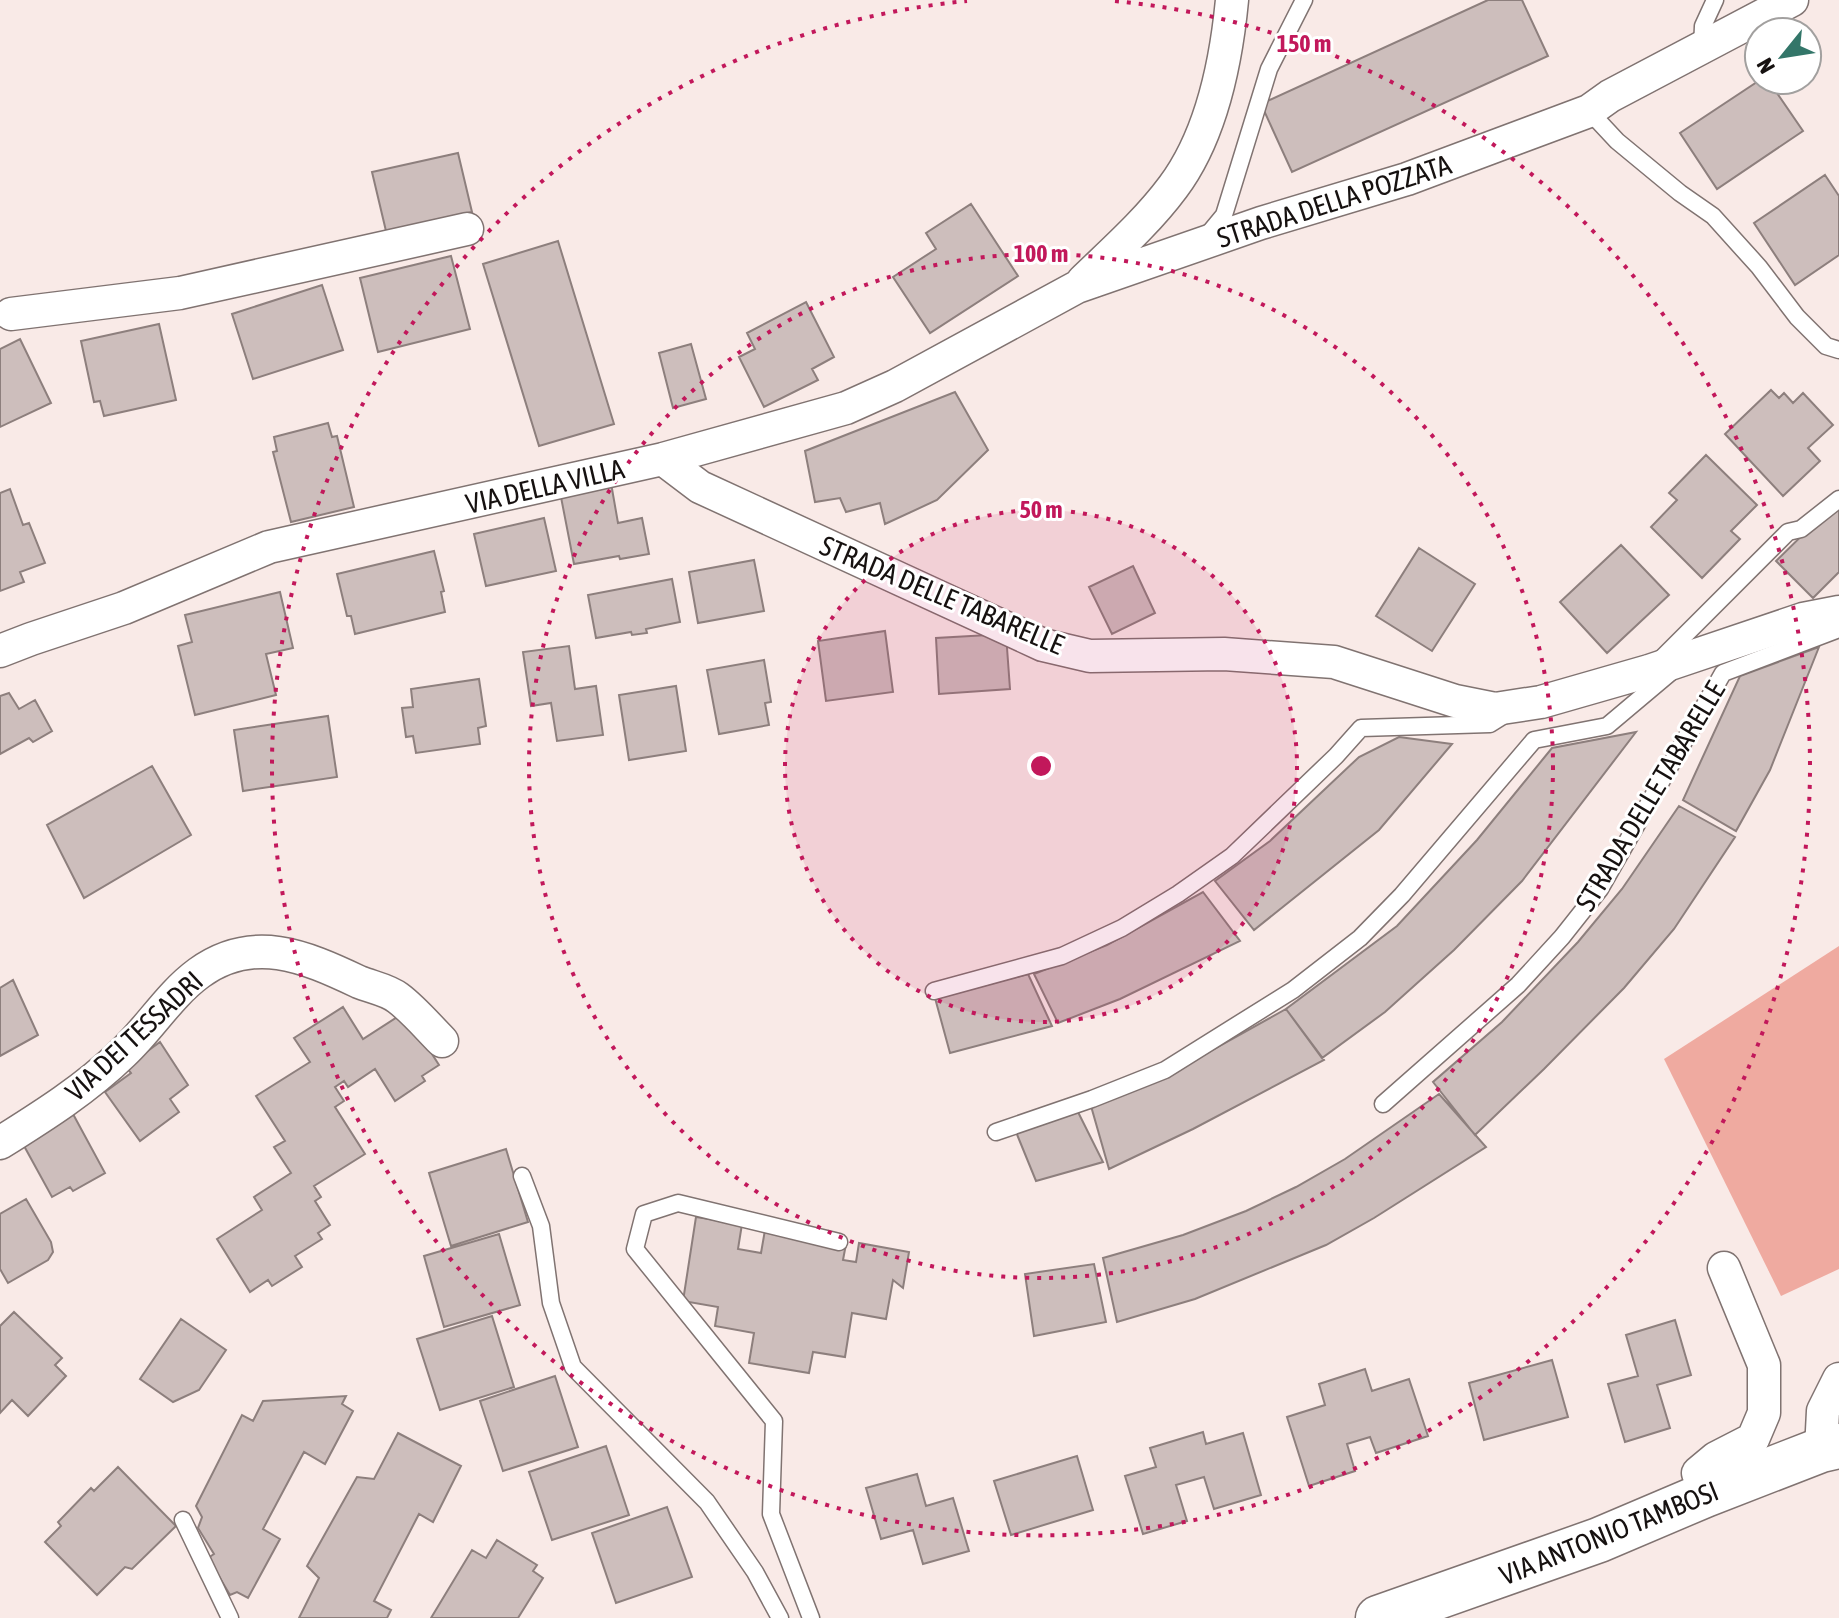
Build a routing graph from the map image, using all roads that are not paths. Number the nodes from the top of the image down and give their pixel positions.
1 (1232, 0) edge
2 (1304, 0) edge
3 (1715, 0) edge
4 (1792, 0) edge
5 (1702, 49) junction
6 (1589, 111) junction
7 (467, 229) dead end
8 (1198, 245) junction
9 (1077, 287) junction
10 (6, 317) edge
11 (1839, 350) edge
12 (663, 459) junction
13 (1839, 499) edge
14 (1839, 612) edge
15 (1839, 629) edge
16 (0, 651) edge
17 (1686, 659) junction
18 (1649, 671) junction
19 (1521, 705) junction
20 (934, 991) dead end
21 (442, 1041) dead end
22 (1383, 1104) dead end
23 (996, 1132) dead end
24 (0, 1143) edge
25 (522, 1176) dead end
26 (839, 1242) dead end
27 (1724, 1268) dead end
28 (1839, 1379) edge
29 (1830, 1448) edge
30 (1705, 1495) junction
31 (183, 1520) dead end
32 (230, 1618) edge
33 (780, 1618) edge
34 (811, 1618) edge
35 (1378, 1618) edge

1 - 9 street
2 - 8 lane
3 - 5 lane
4 - 5 street, STRADA DELLA POZZATA
5 - 6 street, STRADA DELLA POZZATA
6 - 8 street, STRADA DELLA POZZATA
6 - 11 lane
7 - 10 street
8 - 9 street, STRADA DELLA POZZATA
9 - 12 street, VIA DELLA VILLA
12 - 16 street, VIA DELLA VILLA
12 - 19 street, STRADA DELLE TABARELLE
13 - 18 lane, STRADA DELLE TABARELLE
14 - 17 street, STRADA DELLE TABARELLE
15 - 22 lane, STRADA DELLE TABARELLE
17 - 18 street, STRADA DELLE TABARELLE
17 - 23 lane, STRADA DELLE TABARELLE
18 - 19 street, STRADA DELLE TABARELLE
19 - 20 lane, STRADA DELLE TABARELLE
21 - 24 street, VIA DEI TESSADRI
25 - 33 lane
26 - 34 lane
27 - 30 street
28 - 29 street
29 - 30 main road, VIA ANTONIO TAMBOSI
30 - 35 main road, VIA ANTONIO TAMBOSI
31 - 32 lane

